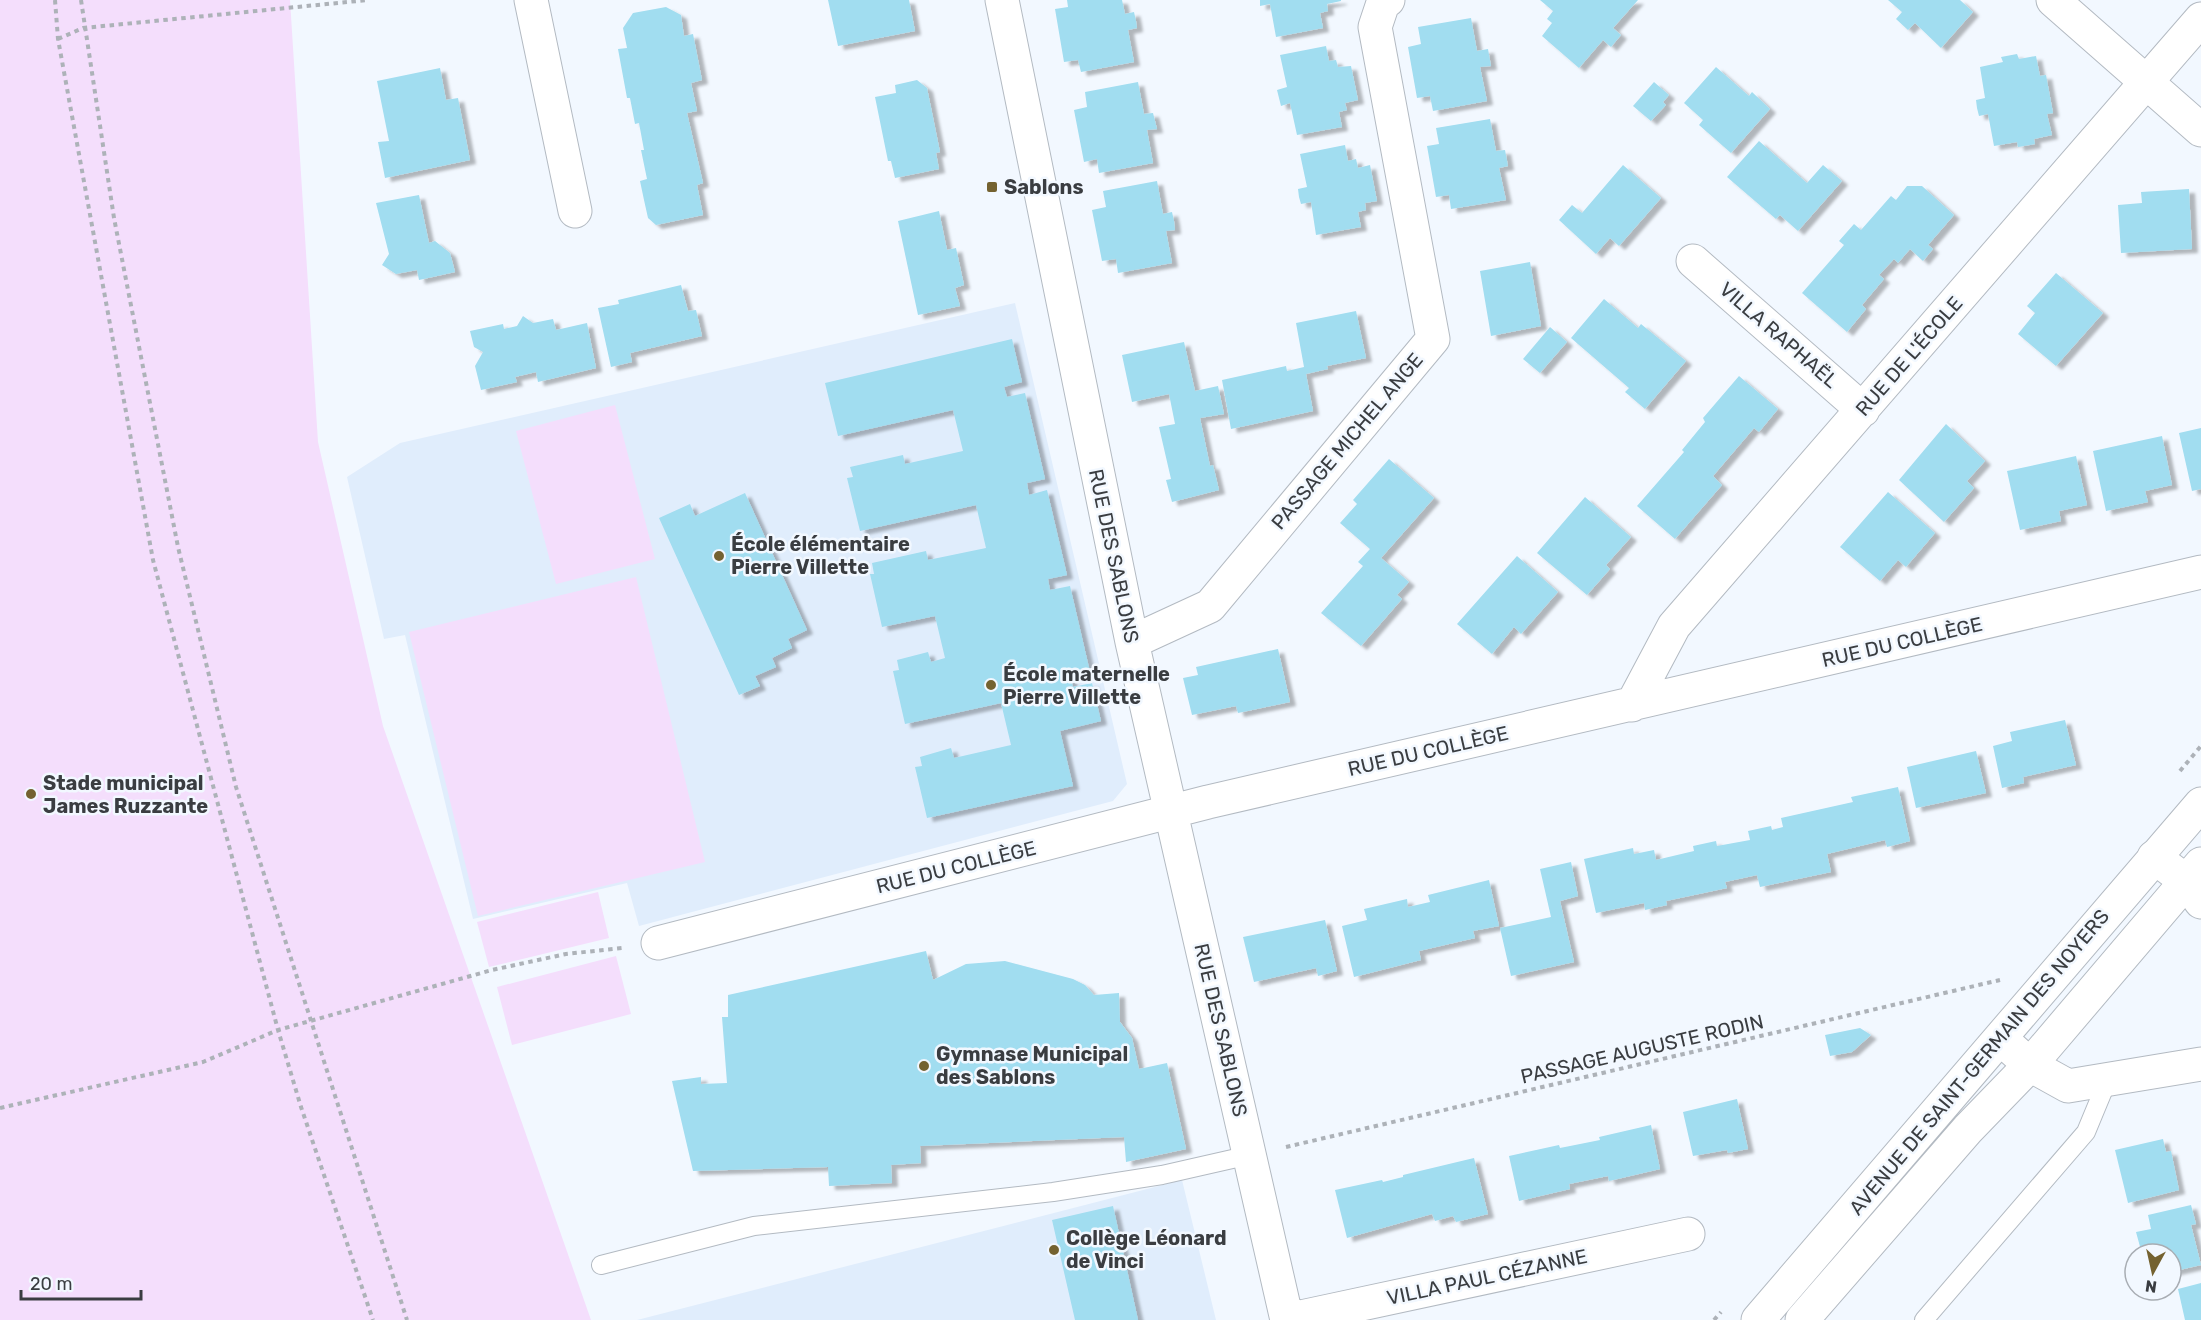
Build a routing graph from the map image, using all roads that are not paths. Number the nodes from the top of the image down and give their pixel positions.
1 (531, 0) edge
2 (1002, 0) edge
3 (1388, 0) edge
4 (2053, 0) edge
5 (2201, 19) edge
6 (2145, 83) junction
7 (2201, 130) edge
8 (575, 211) dead end
9 (1693, 261) dead end
10 (1863, 410) junction
11 (2201, 572) edge
12 (1132, 642) junction
13 (1632, 705) junction
14 (2201, 804) edge
15 (1169, 813) junction
16 (2154, 857) junction
17 (2196, 882) edge
18 (658, 943) road end
19 (2001, 1038) junction
20 (2201, 1064) edge
21 (2030, 1065) junction
22 (2108, 1079) junction
23 (1250, 1155) junction
24 (1688, 1234) dead end
25 (601, 1265) dead end
26 (1287, 1320) edge
27 (1758, 1320) edge
28 (1802, 1320) edge
29 (1924, 1320) edge

1 - 8 street
2 - 12 street, RUE DES SABLONS
3 - 12 street, PASSAGE MICHEL ANGE
4 - 6 street
5 - 6 street, RUE DE L'ÉCOLE
6 - 7 street
6 - 10 street, RUE DE L'ÉCOLE
9 - 10 street, VILLA RAPHAËL
10 - 13 street, RUE DE L'ÉCOLE
11 - 13 street, RUE DU COLLÈGE
12 - 15 street, RUE DES SABLONS
13 - 15 street, RUE DU COLLÈGE
14 - 16 street, AVENUE DE SAINT-GERMAIN DES NOYERS
15 - 18 street, RUE DU COLLÈGE
15 - 23 street, RUE DES SABLONS
16 - 17 street
16 - 19 street, AVENUE DE SAINT-GERMAIN DES NOYERS
17 - 21 street, AVENUE DE SAINT-GERMAIN DES NOYERS
19 - 21 street
19 - 27 street, AVENUE DE SAINT-GERMAIN DES NOYERS
20 - 22 street
21 - 22 street
21 - 28 street, AVENUE DE SAINT-GERMAIN DES NOYERS
22 - 29 lane
23 - 25 lane
23 - 26 street, RUE DES SABLONS
24 - 26 street, VILLA PAUL CÉZANNE

